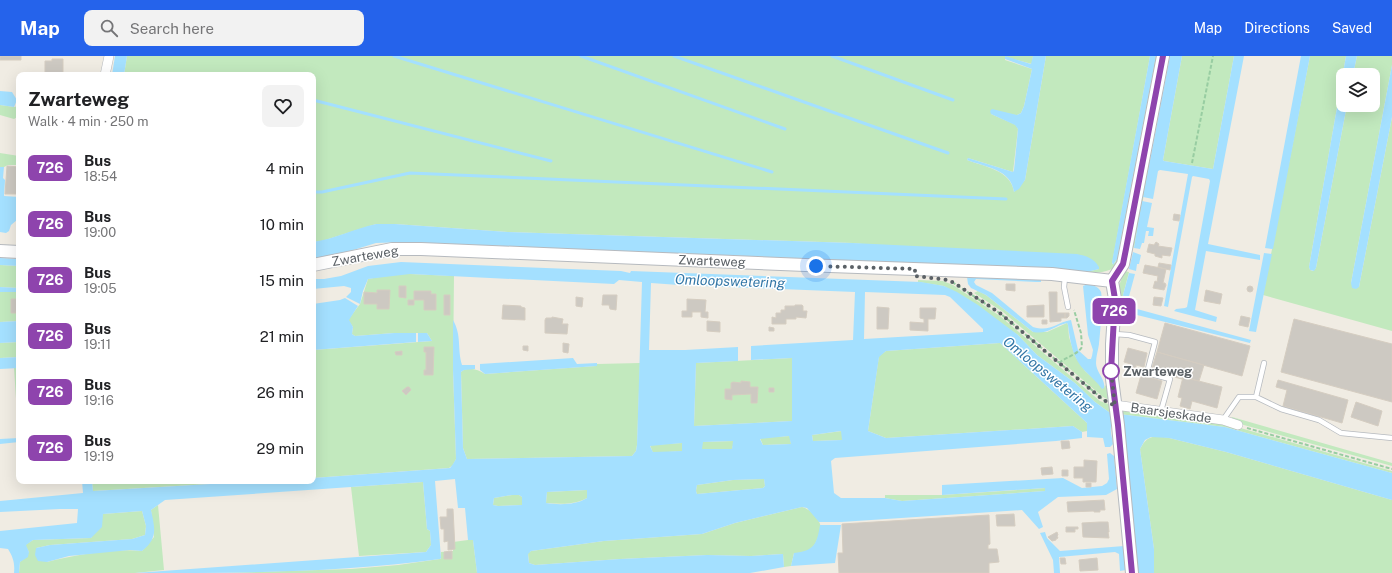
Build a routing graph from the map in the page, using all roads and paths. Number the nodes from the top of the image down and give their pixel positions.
1 (108, 56) edge
2 (1163, 56) edge
3 (1212, 56) edge
4 (105, 72) edge
5 (1192, 163) dead end
6 (0, 251) edge
7 (16, 252) edge
8 (316, 264) edge
9 (1065, 275) junction
10 (948, 280) dead end
11 (1112, 281) junction
12 (1068, 307) joint
13 (1113, 334) junction
14 (1059, 363) junction
15 (1264, 363) dead end
16 (1256, 397) junction
17 (1115, 409) junction
18 (1161, 412) junction
19 (1223, 420) junction
20 (1238, 425) joint
21 (1392, 438) edge
22 (1392, 469) edge
23 (1132, 573) edge

1 - 4 street
2 - 11 street
3 - 5 path
6 - 7 street
8 - 9 street, Zwarteweg
9 - 11 street, Zwarteweg
9 - 12 lane
10 - 14 path, Baarsjeskade
11 - 13 street
12 - 14 path
13 - 17 street
13 - 18 lane
14 - 17 path, Baarsjeskade
15 - 16 lane
16 - 19 lane
16 - 21 lane
17 - 18 street, Baarsjeskade
17 - 23 street
18 - 19 street, Baarsjeskade
19 - 20 street, Baarsjeskade
20 - 22 path

